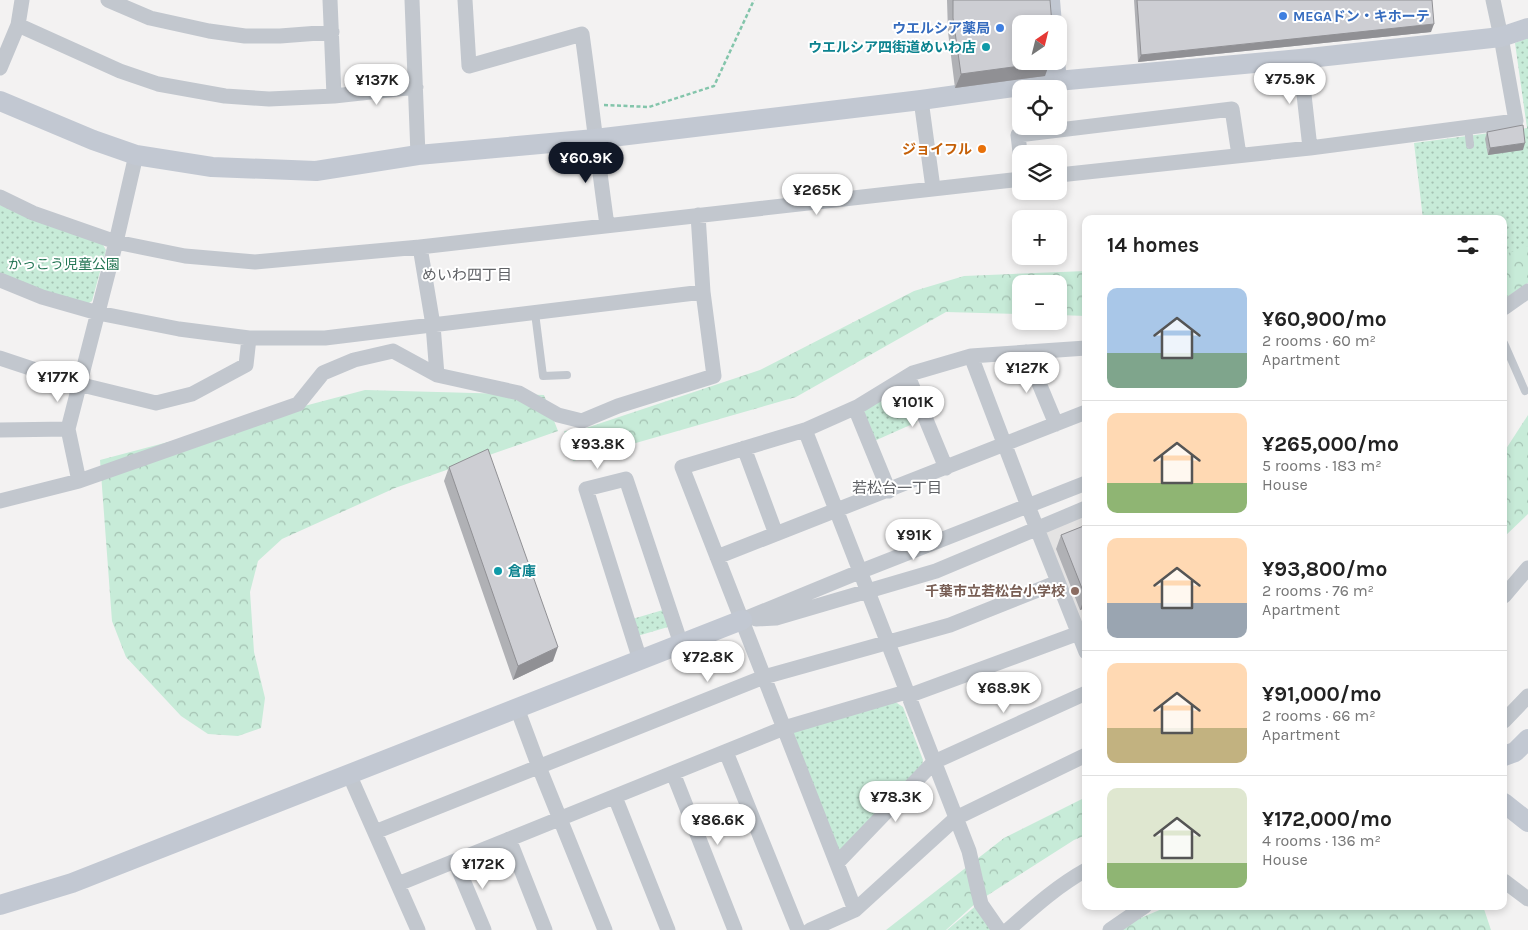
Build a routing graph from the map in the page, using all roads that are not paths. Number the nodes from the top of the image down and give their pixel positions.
1 (22, 0) edge
2 (108, 0) edge
3 (330, 0) edge
4 (412, 0) edge
5 (465, 0) edge
6 (1050, 0) edge
7 (1494, 0) edge
8 (1051, 15) edge
9 (18, 24) junction
10 (1528, 28) edge
11 (332, 32) junction
12 (1501, 37) junction
13 (1300, 59) junction
14 (0, 68) edge
15 (1067, 80) edge
16 (416, 87) junction
17 (1012, 87) edge
18 (334, 96) junction
19 (922, 100) junction
20 (0, 102) edge
21 (1468, 127) junction
22 (595, 139) junction
23 (1019, 145) edge
24 (1470, 145) dead end
25 (1310, 148) junction
26 (136, 155) junction
27 (418, 155) junction
28 (1239, 155) junction
29 (1067, 174) edge
30 (1012, 180) edge
31 (933, 188) junction
32 (0, 197) edge
33 (698, 215) junction
34 (607, 225) junction
35 (116, 242) junction
36 (420, 247) junction
37 (0, 280) edge
38 (1528, 291) edge
39 (704, 292) junction
40 (1507, 306) edge
41 (98, 313) junction
42 (535, 313) junction
43 (433, 325) junction
44 (249, 338) junction
45 (1082, 348) edge
46 (1507, 350) edge
47 (1026, 352) junction
48 (971, 356) junction
49 (0, 358) edge
50 (437, 375) junction
51 (567, 375) dead end
52 (908, 376) junction
53 (78, 384) junction
54 (1525, 391) dead end
55 (855, 408) junction
56 (1082, 414) edge
57 (1056, 424) junction
58 (68, 429) junction
59 (0, 430) edge
60 (805, 430) junction
61 (1004, 445) junction
62 (744, 448) junction
63 (946, 468) junction
64 (79, 481) junction
65 (1082, 485) edge
66 (889, 490) junction
67 (0, 501) edge
68 (1028, 506) junction
69 (1082, 510) edge
70 (836, 511) junction
71 (1037, 528) junction
72 (776, 534) junction
73 (717, 557) junction
74 (1528, 568) edge
75 (860, 572) junction
76 (1058, 582) junction
77 (867, 591) junction
78 (1507, 592) edge
79 (742, 620) junction
80 (1079, 633) junction
81 (1082, 641) edge
82 (887, 642) junction
83 (681, 644) junction
84 (640, 660) junction
85 (764, 677) junction
86 (907, 694) junction
87 (1082, 695) edge
88 (1528, 696) edge
89 (518, 708) junction
90 (1507, 718) edge
91 (784, 728) junction
92 (1527, 743) edge
93 (726, 752) junction
94 (1507, 755) edge
95 (1082, 757) edge
96 (934, 762) junction
97 (539, 767) junction
98 (673, 773) junction
99 (349, 774) junction
100 (615, 797) junction
101 (1507, 805) edge
102 (956, 818) junction
103 (560, 819) junction
104 (1528, 822) edge
105 (375, 832) junction
106 (509, 839) junction
107 (455, 861) junction
108 (837, 863) junction
109 (1082, 872) edge
110 (1507, 883) edge
111 (398, 884) junction
112 (1528, 899) edge
113 (0, 906) edge
114 (855, 910) junction
115 (1139, 910) edge
116 (418, 930) edge
117 (484, 930) edge
118 (545, 930) edge
119 (605, 930) edge
120 (668, 930) edge
121 (735, 930) edge
122 (798, 930) edge
123 (810, 930) edge
124 (999, 930) edge
125 (1008, 930) edge
126 (1110, 930) edge

1 - 9 street
2 - 11 street
3 - 11 street
4 - 16 street
5 - 22 street
6 - 8 street
7 - 12 street
9 - 14 street
9 - 18 street
10 - 12 street
11 - 18 street
12 - 13 street
12 - 21 street
13 - 15 street
13 - 25 street
16 - 18 street
16 - 27 street
17 - 19 street
19 - 22 street
19 - 31 street
20 - 26 street
21 - 24 lane
21 - 25 street
22 - 27 street
22 - 34 street
23 - 28 street
25 - 28 street
26 - 27 street
26 - 35 street
28 - 29 street
30 - 31 street
31 - 33 street
32 - 35 street
33 - 34 street
33 - 39 street
34 - 36 street
35 - 36 street
35 - 41 street
36 - 43 street
37 - 41 street
38 - 40 street
39 - 42 street
39 - 50 street
41 - 44 street
41 - 53 street
42 - 43 street
42 - 51 lane
43 - 44 street
43 - 50 street
44 - 53 street
45 - 47 street
46 - 54 lane
47 - 48 street
47 - 57 street
48 - 52 street
48 - 61 street
49 - 53 street
50 - 64 street
52 - 55 street
52 - 63 street
53 - 58 street
55 - 60 street
55 - 66 street
56 - 57 street
57 - 61 street
58 - 59 street
58 - 64 street
60 - 62 street
60 - 70 street
61 - 63 street
61 - 68 street
62 - 72 street
62 - 73 street
63 - 66 street
64 - 67 street
65 - 68 street
66 - 70 street
68 - 71 street
68 - 75 street
69 - 71 street
70 - 72 street
70 - 75 street
71 - 76 street
71 - 77 street
72 - 73 street
73 - 79 street
74 - 78 street
75 - 77 street
75 - 79 street
76 - 80 street
76 - 82 street
77 - 79 street
77 - 82 street
79 - 83 street
79 - 85 street
80 - 81 street
80 - 86 street
82 - 85 street
82 - 86 street
83 - 84 street
83 - 84 street
84 - 89 street
85 - 91 street
85 - 97 street
86 - 91 street
86 - 96 street
87 - 96 street
88 - 90 street
89 - 97 street
89 - 99 street
91 - 93 street
91 - 108 street
92 - 94 street
93 - 98 street
93 - 122 street
95 - 102 street
96 - 102 street
96 - 108 street
97 - 103 street
97 - 105 street
98 - 100 street
98 - 121 street
99 - 105 street
99 - 113 street
100 - 103 street
100 - 120 street
101 - 104 street
102 - 114 street
102 - 124 street
103 - 106 street
103 - 119 street
105 - 111 street
106 - 107 street
106 - 118 street
107 - 111 street
107 - 117 street
108 - 114 street
109 - 125 street
110 - 112 street
111 - 116 street
114 - 123 street
115 - 126 street

